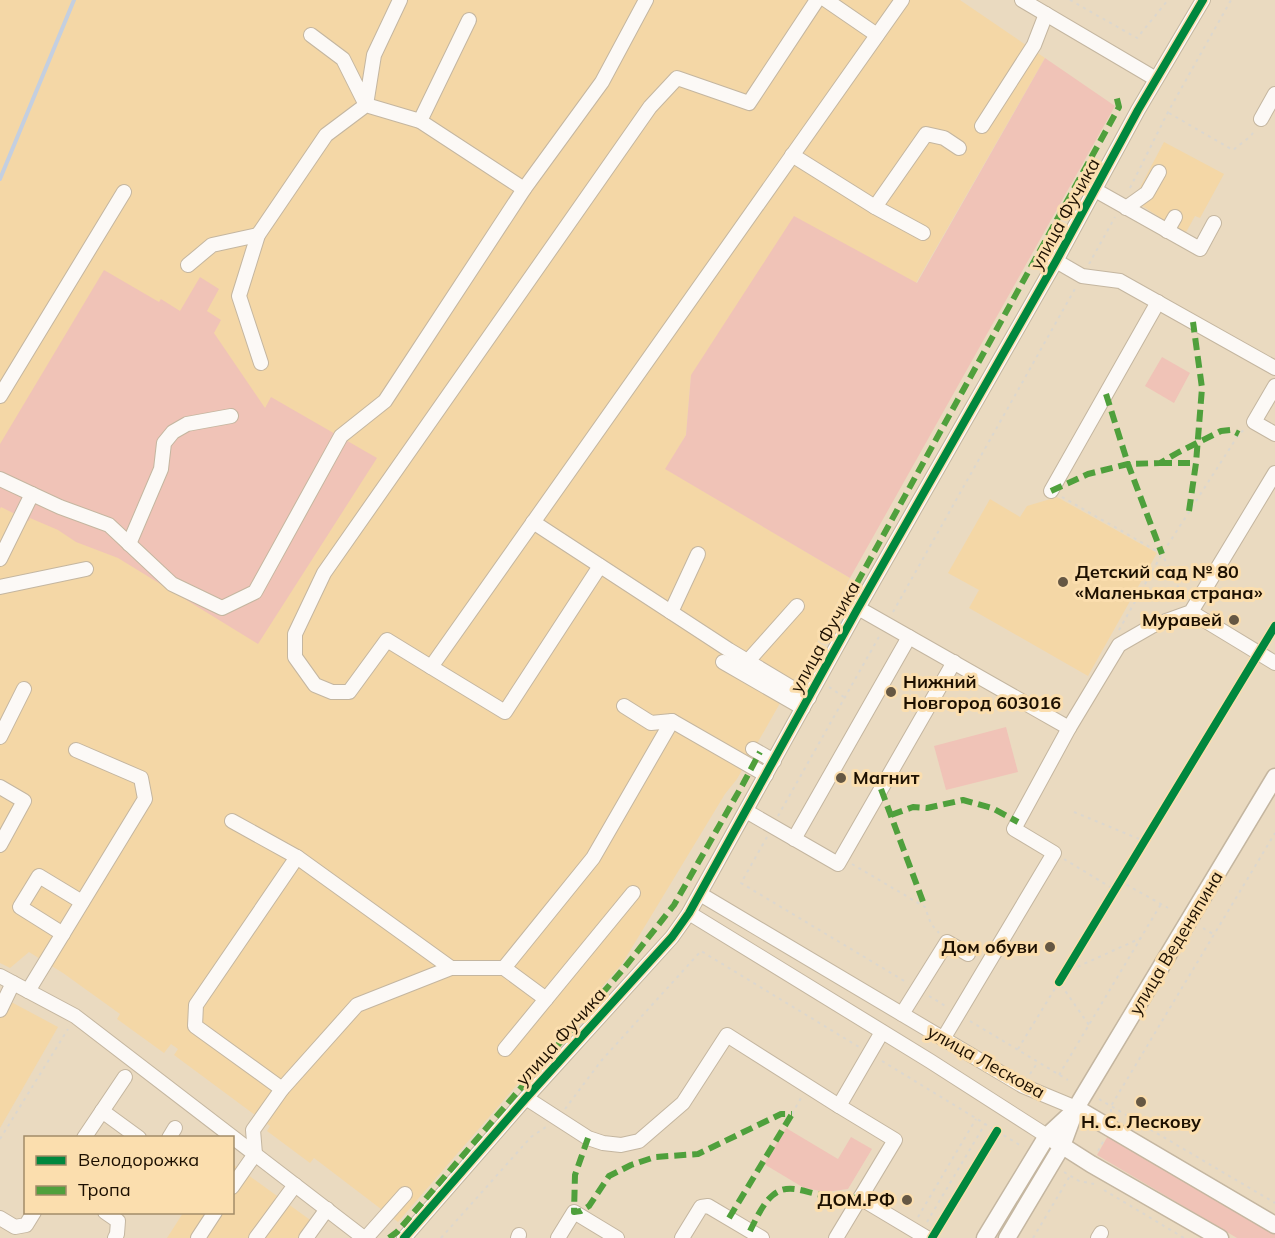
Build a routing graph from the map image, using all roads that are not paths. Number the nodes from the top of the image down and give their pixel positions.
1 (400, 0) edge
2 (646, 0) edge
3 (817, 0) edge
4 (826, 0) edge
5 (902, 0) edge
6 (1022, 0) edge
7 (1203, 0) edge
8 (1046, 14) junction
9 (469, 20) dead end
10 (311, 34) dead end
11 (877, 35) junction
12 (1156, 79) junction
13 (1275, 94) edge
14 (366, 105) junction
15 (1261, 119) road end
16 (420, 121) junction
17 (982, 126) dead end
18 (959, 148) dead end
19 (792, 155) junction
20 (1159, 172) dead end
21 (524, 189) junction
22 (1095, 190) junction
23 (124, 192) dead end
24 (875, 207) junction
25 (1124, 207) junction
26 (1175, 217) dead end
27 (1214, 223) dead end
28 (1167, 231) junction
29 (923, 233) dead end
30 (258, 236) junction
31 (1056, 261) junction
32 (188, 265) dead end
33 (1158, 302) junction
34 (261, 363) dead end
35 (1275, 368) edge
36 (1275, 386) edge
37 (0, 396) edge
38 (231, 416) dead end
39 (1275, 434) edge
40 (1275, 472) edge
41 (0, 479) edge
42 (1051, 491) road end
43 (32, 494) junction
44 (533, 522) junction
45 (129, 544) junction
46 (698, 554) dead end
47 (0, 559) edge
48 (600, 566) junction
49 (86, 569) dead end
50 (0, 587) edge
51 (797, 606) dead end
52 (858, 608) junction
53 (671, 612) junction
54 (1191, 612) junction
55 (909, 637) junction
56 (748, 661) junction
57 (723, 662) dead end
58 (954, 662) junction
59 (1275, 663) edge
60 (431, 667) junction
61 (24, 689) dead end
62 (806, 703) junction
63 (0, 704) edge
64 (624, 706) dead end
65 (13, 710) junction
66 (672, 721) junction
67 (1070, 728) junction
68 (0, 737) edge
69 (753, 749) dead end
70 (76, 750) dead end
71 (774, 761) junction
72 (766, 775) junction
73 (1275, 777) edge
74 (0, 787) edge
75 (1270, 797) edge
76 (746, 811) junction
77 (232, 821) dead end
78 (794, 838) junction
79 (0, 845) edge
80 (297, 857) junction
81 (633, 893) dead end
82 (700, 894) junction
83 (82, 902) junction
84 (689, 913) junction
85 (63, 934) junction
86 (968, 954) dead end
87 (451, 968) junction
88 (504, 968) junction
89 (0, 976) edge
90 (13, 983) junction
91 (28, 991) junction
92 (546, 999) junction
93 (0, 1010) edge
94 (902, 1014) junction
95 (882, 1032) junction
96 (943, 1038) junction
97 (505, 1049) dead end
98 (125, 1077) dead end
99 (282, 1089) junction
100 (526, 1098) junction
101 (839, 1106) junction
102 (1076, 1108) junction
103 (102, 1111) junction
104 (85, 1136) edge
105 (138, 1136) edge
106 (232, 1136) edge
107 (1047, 1136) junction
108 (234, 1138) edge
109 (1062, 1146) junction
110 (255, 1154) junction
111 (234, 1184) edge
112 (295, 1185) junction
113 (405, 1194) dead end
114 (860, 1198) junction
115 (327, 1209) junction
116 (33, 1214) edge
117 (214, 1214) edge
118 (121, 1217) edge
119 (0, 1218) edge
120 (1275, 1225) edge
121 (25, 1231) edge
122 (919, 1233) edge
123 (115, 1238) edge
124 (198, 1238) edge
125 (256, 1238) edge
126 (306, 1238) edge
127 (365, 1238) edge
128 (404, 1238) edge
129 (558, 1238) edge
130 (617, 1238) edge
131 (682, 1238) edge
132 (762, 1238) edge
133 (836, 1238) edge
134 (985, 1238) edge
135 (1007, 1238) edge
136 (1220, 1238) edge

1 - 14 street
2 - 21 street
3 - 60 street
4 - 11 street
5 - 11 street
6 - 8 street
7 - 12 street, улица Фучика
8 - 12 street
8 - 17 street
9 - 16 street
10 - 14 street
11 - 19 street
12 - 22 street, улица Фучика
13 - 15 street
14 - 16 street
14 - 30 street
16 - 21 street
18 - 24 street
19 - 24 street
19 - 44 street
20 - 25 street
21 - 45 street
22 - 25 street
22 - 31 street, улица Фучика
23 - 37 street
24 - 29 street
25 - 28 street
26 - 28 street
27 - 28 street
30 - 32 street
30 - 34 street
31 - 33 street
31 - 52 street, улица Фучика
33 - 35 street
33 - 42 street
36 - 39 street
38 - 45 street
40 - 54 street
41 - 43 street
43 - 45 street
43 - 47 street
44 - 48 street
44 - 60 street
46 - 53 street
48 - 53 street
48 - 60 street
49 - 50 street
51 - 56 street
52 - 55 street
52 - 62 street, улица Фучика
53 - 56 street
54 - 59 street
54 - 67 street
55 - 58 street
55 - 78 street
56 - 62 street
57 - 62 street
58 - 67 street
58 - 78 street
61 - 65 street
62 - 71 street, улица Фучика
63 - 65 street
64 - 66 street
65 - 68 street
66 - 72 street
66 - 88 street
67 - 96 street
69 - 71 street
70 - 83 street
71 - 72 street, улица Фучика
72 - 76 street, улица Фучика
73 - 75 main road, улица Веденяпина
74 - 79 street
75 - 102 main road, улица Веденяпина
76 - 78 street
76 - 82 street, улица Фучика
77 - 80 street
80 - 87 street
80 - 99 street
81 - 92 street
82 - 84 street, улица Фучика
82 - 94 street, улица Лескова
83 - 85 street
83 - 85 street
84 - 95 street, улица Лескова
84 - 100 street, улица Фучика
85 - 91 street
86 - 94 street
87 - 88 street
87 - 99 street
88 - 92 street
89 - 90 street
90 - 91 street
90 - 93 street
91 - 106 street
92 - 97 street
94 - 96 street, улица Лескова
95 - 101 street
95 - 107 street, улица Лескова
96 - 102 street, улица Лескова
98 - 103 street
99 - 110 street
100 - 101 street
100 - 128 street, улица Фучика
101 - 114 street
102 - 107 main road, улица Веденяпина
102 - 109 main road, улица Веденяпина
102 - 120 main road, улица Лескова
103 - 104 street
103 - 105 street
107 - 109 main road, улица Лескова
107 - 134 main road, улица Веденяпина
108 - 110 street
109 - 135 main road, улица Веденяпина
109 - 136 main road, улица Лескова
110 - 111 street
110 - 112 street
112 - 115 street
112 - 125 street
113 - 127 street
114 - 122 street
114 - 133 street
115 - 126 street
115 - 127 street
116 - 121 street
117 - 124 street
118 - 123 street
119 - 121 street
129 - 130 street
131 - 132 street

